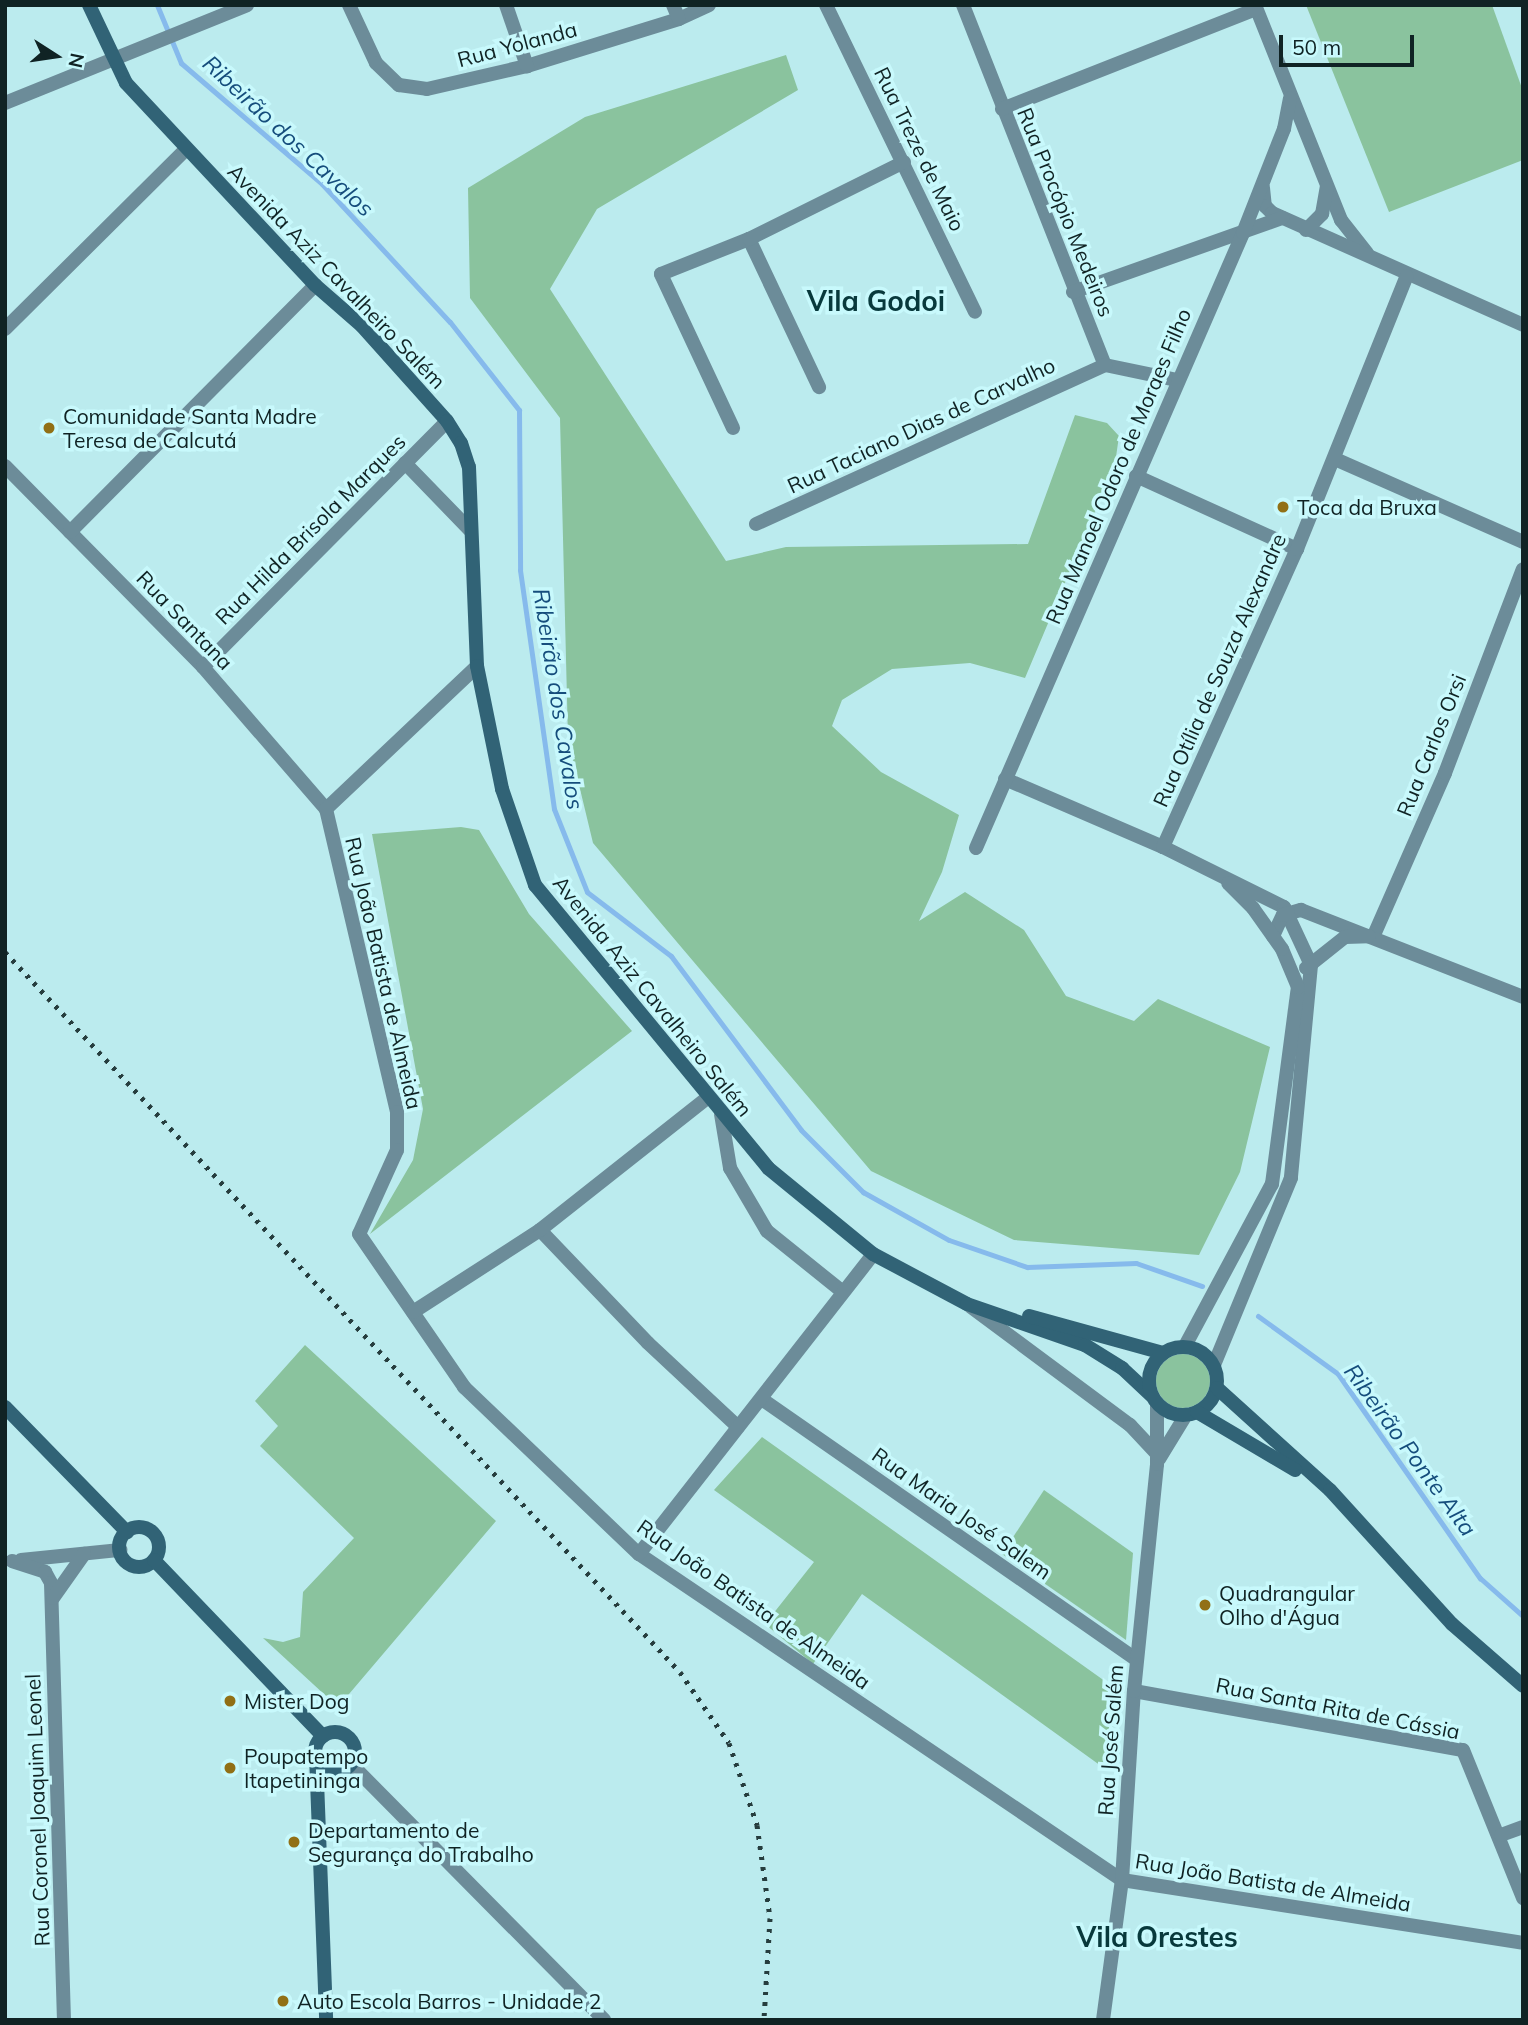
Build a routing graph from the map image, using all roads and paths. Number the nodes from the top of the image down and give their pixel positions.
1 (89, 5) edge
2 (247, 5) edge
3 (349, 5) edge
4 (506, 5) edge
5 (709, 5) edge
6 (826, 5) edge
7 (962, 5) edge
8 (1255, 7) edge
9 (676, 12) edge
10 (118, 61) junction
11 (527, 66) junction
12 (1290, 99) junction
13 (5, 103) edge
14 (1002, 109) junction
15 (1304, 133) junction
16 (1280, 138) junction
17 (186, 149) junction
18 (904, 162) junction
19 (1264, 180) junction
20 (1326, 187) junction
21 (1282, 218) junction
22 (1306, 230) junction
23 (1242, 233) junction
24 (749, 239) junction
25 (1373, 259) junction
26 (1408, 276) junction
27 (315, 285) junction
28 (1073, 292) junction
29 (975, 312) dead end
30 (1523, 325) edge
31 (5, 329) edge
32 (1105, 365) junction
33 (1177, 380) junction
34 (819, 387) dead end
35 (447, 421) junction
36 (733, 428) dead end
37 (1335, 459) junction
38 (405, 463) junction
39 (5, 466) edge
40 (1136, 476) junction
41 (756, 524) dead end
42 (470, 530) junction
43 (70, 532) junction
44 (1523, 542) edge
45 (1297, 549) junction
46 (1523, 569) edge
47 (477, 666) junction
48 (203, 667) junction
49 (1005, 779) junction
50 (326, 809) junction
51 (1163, 847) junction
52 (976, 848) dead end
53 (1219, 874) junction
54 (1287, 912) junction
55 (1374, 935) junction
56 (1273, 936) junction
57 (1311, 965) junction
58 (1290, 966) junction
59 (1523, 997) edge
60 (707, 1098) junction
61 (721, 1114) junction
62 (540, 1230) junction
63 (873, 1254) junction
64 (843, 1292) junction
65 (961, 1300) junction
66 (413, 1312) junction
67 (1185, 1346) junction
68 (1163, 1353) junction
69 (1214, 1365) junction
70 (1217, 1388) junction
71 (1154, 1399) junction
72 (763, 1400) junction
73 (5, 1407) edge
74 (1191, 1414) junction
75 (738, 1427) junction
76 (1157, 1458) junction
77 (1329, 1490) junction
78 (127, 1532) junction
79 (120, 1550) junction
80 (84, 1554) junction
81 (639, 1554) junction
82 (154, 1560) junction
83 (9, 1561) edge
84 (52, 1599) junction
85 (1137, 1660) junction
86 (1523, 1686) edge
87 (1134, 1691) junction
88 (323, 1736) junction
89 (316, 1755) junction
90 (351, 1764) junction
91 (1523, 1827) edge
92 (1501, 1835) junction
93 (1122, 1880) junction
94 (1523, 1898) edge
95 (1523, 1943) edge
96 (64, 2020) edge
97 (326, 2020) edge
98 (604, 2020) edge
99 (1103, 2020) edge

1 - 10 main road, Avenida Aziz Cavalheiro Salém
2 - 10 street
3 - 11 street, Rua Yolanda
4 - 11 street
5 - 9 street, Rua Yolanda
6 - 18 street, Rua Treze de Maio
7 - 14 street, Rua Procópio Medeiros
8 - 12 street
8 - 14 street
9 - 11 street, Rua Yolanda
10 - 13 street
10 - 17 main road, Avenida Aziz Cavalheiro Salém
12 - 15 street
12 - 16 street, Rua Manoel Odoro de Moraes Filho
14 - 28 street, Rua Procópio Medeiros
15 - 16 street
15 - 20 street
16 - 19 street, Rua Manoel Odoro de Moraes Filho
17 - 27 main road, Avenida Aziz Cavalheiro Salém
17 - 31 street
18 - 24 street
18 - 29 street, Rua Treze de Maio
19 - 21 street
19 - 23 street, Rua Manoel Odoro de Moraes Filho
20 - 22 street
20 - 25 street
21 - 22 street
21 - 23 street
22 - 25 street
23 - 28 street
23 - 33 street, Rua Manoel Odoro de Moraes Filho
24 - 34 street
24 - 36 street
25 - 26 street
26 - 30 street
26 - 37 street, Rua Otília de Souza Alexandre
27 - 35 main road, Avenida Aziz Cavalheiro Salém
27 - 43 street
28 - 32 street, Rua Procópio Medeiros
32 - 33 street
32 - 41 street, Rua Taciano Dias de Carvalho
33 - 40 street, Rua Manoel Odoro de Moraes Filho
35 - 38 street, Rua Hilda Brisola Marques
35 - 42 main road, Avenida Aziz Cavalheiro Salém
37 - 44 street
37 - 45 street, Rua Otília de Souza Alexandre
38 - 42 street
38 - 48 street, Rua Hilda Brisola Marques
39 - 43 street, Rua Santana
40 - 45 street
40 - 49 street, Rua Manoel Odoro de Moraes Filho
42 - 47 main road, Avenida Aziz Cavalheiro Salém
43 - 48 street, Rua Santana
45 - 51 street, Rua Otília de Souza Alexandre
46 - 55 street, Rua Carlos Orsi
47 - 50 street
47 - 60 main road, Avenida Aziz Cavalheiro Salém
48 - 50 street, Rua Santana
49 - 51 street
49 - 52 street, Rua Manoel Odoro de Moraes Filho
50 - 66 street, Rua João Batista de Almeida
51 - 53 street
53 - 54 street
53 - 56 street
54 - 55 street
54 - 56 street
54 - 57 street
55 - 57 street
55 - 59 street
56 - 58 street
57 - 58 street
57 - 69 street
58 - 67 street
60 - 61 main road, Avenida Aziz Cavalheiro Salém
60 - 62 street
61 - 63 main road, Avenida Aziz Cavalheiro Salém
61 - 64 street
62 - 66 street
62 - 75 street
63 - 64 street
63 - 65 main road, Avenida Aziz Cavalheiro Salém
64 - 72 street
65 - 68 main road, Avenida Aziz Cavalheiro Salém
65 - 71 main road, Avenida Aziz Cavalheiro Salém
65 - 76 street
66 - 81 street, Rua João Batista de Almeida
67 - 68 main road
67 - 69 main road
68 - 71 main road
69 - 70 main road
70 - 74 main road
70 - 77 main road
71 - 74 main road
71 - 76 street, Rua José Salém
72 - 75 street
72 - 85 street, Rua Maria José Salem
73 - 78 main road
74 - 76 street
74 - 77 main road
75 - 81 street
76 - 85 street, Rua José Salém
77 - 86 main road
78 - 79 main road
78 - 82 main road
79 - 80 street
79 - 82 main road
80 - 83 street
80 - 84 street
81 - 93 street, Rua João Batista de Almeida
82 - 88 main road
83 - 84 street
84 - 96 street, Rua Coronel Joaquim Leonel
85 - 87 street, Rua José Salém
87 - 92 street, Rua Santa Rita de Cássia
87 - 93 street, Rua José Salém
88 - 89 main road
88 - 90 main road
89 - 90 main road
89 - 97 main road
90 - 98 street
91 - 92 street
92 - 94 street, Rua Santa Rita de Cássia
93 - 95 street, Rua João Batista de Almeida
93 - 99 street, Rua José Salém

